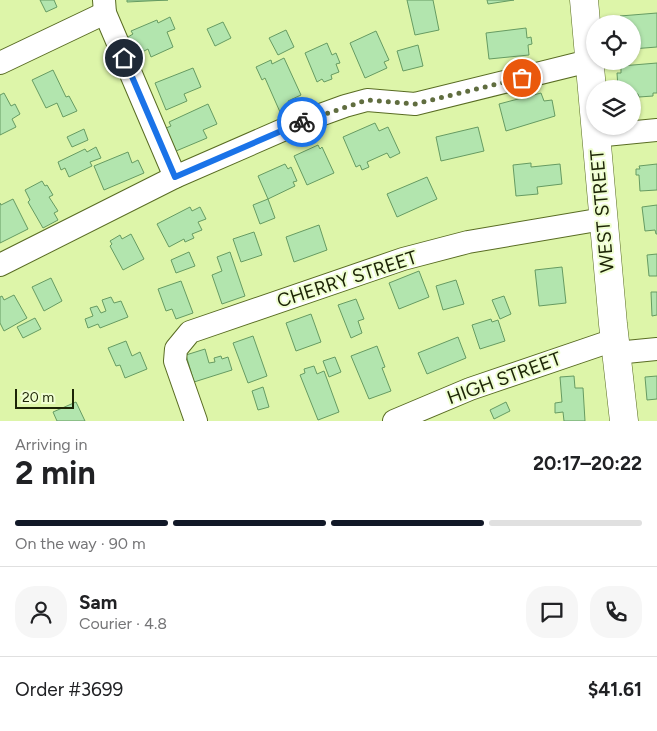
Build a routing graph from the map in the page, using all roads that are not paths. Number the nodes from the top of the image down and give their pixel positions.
1 (584, 0) edge
2 (105, 7) edge
3 (586, 24) edge
4 (586, 62) edge
5 (0, 63) edge
6 (590, 70) edge
7 (657, 130) edge
8 (595, 136) junction
9 (175, 177) junction
10 (603, 219) junction
11 (0, 265) edge
12 (615, 347) junction
13 (657, 349) edge
14 (196, 421) edge
15 (394, 421) edge
16 (624, 421) edge

1 - 3 street, WEST STREET
2 - 5 street
2 - 9 street
4 - 9 street
6 - 8 street, WEST STREET
7 - 8 street
8 - 10 street, WEST STREET
9 - 11 street
10 - 12 street, WEST STREET
10 - 14 street, CHERRY STREET
12 - 13 street, HIGH STREET
12 - 15 street, HIGH STREET
12 - 16 street, WEST STREET

